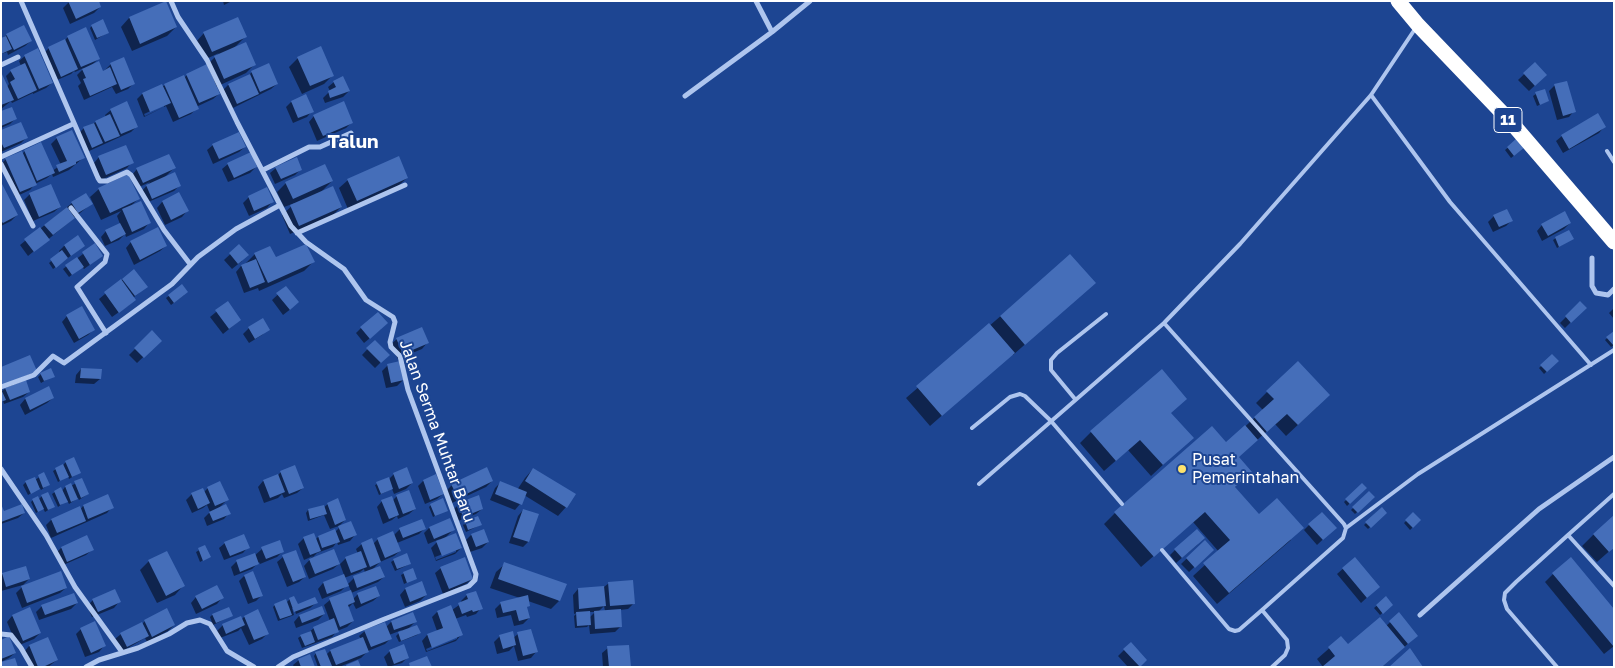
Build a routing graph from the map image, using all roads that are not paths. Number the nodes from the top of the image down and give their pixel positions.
1 (21, 1) edge
2 (171, 1) edge
3 (756, 1) edge
4 (810, 1) edge
5 (1398, 1) edge
6 (1418, 25) junction
7 (772, 32) junction
8 (18, 57) dead end
9 (1, 65) edge
10 (1371, 94) junction
11 (685, 96) dead end
12 (73, 124) junction
13 (351, 133) dead end
14 (1606, 151) dead end
15 (1, 157) edge
16 (1614, 162) edge
17 (1, 164) edge
18 (263, 170) junction
19 (405, 185) dead end
20 (280, 205) junction
21 (71, 208) dead end
22 (33, 226) dead end
23 (297, 233) junction
24 (1614, 242) edge
25 (1592, 258) dead end
26 (190, 264) junction
27 (1614, 290) edge
28 (1106, 314) dead end
29 (1164, 324) junction
30 (106, 333) junction
31 (1614, 350) edge
32 (1591, 365) junction
33 (1, 387) edge
34 (1075, 399) junction
35 (1051, 421) junction
36 (972, 428) dead end
37 (1614, 457) edge
38 (1, 469) edge
39 (979, 484) dead end
40 (1614, 494) edge
41 (1122, 504) dead end
42 (1346, 528) junction
43 (1568, 535) junction
44 (1162, 550) dead end
45 (1614, 586) edge
46 (1262, 610) junction
47 (1420, 615) dead end
48 (1, 634) edge
49 (122, 652) junction
50 (32, 667) edge
51 (86, 667) edge
52 (254, 667) edge
53 (278, 667) edge
54 (1272, 667) edge
55 (1557, 667) edge

1 - 12 street
2 - 18 street, Jalan Serma Muhtar Baru
3 - 7 street
4 - 7 street
5 - 6 highway, 11
6 - 10 lane
6 - 24 highway, 11
7 - 11 street
8 - 9 street
10 - 29 lane
10 - 32 lane
12 - 15 street
12 - 26 street
13 - 18 street
14 - 16 lane
17 - 22 street
18 - 20 street, Jalan Serma Muhtar Baru
19 - 23 street
20 - 23 street, Jalan Serma Muhtar Baru
20 - 26 street
21 - 30 street
23 - 53 street, Jalan Serma Muhtar Baru
25 - 27 street
26 - 30 street
28 - 34 lane
29 - 34 lane
29 - 42 lane
30 - 33 street
31 - 32 lane
32 - 42 lane
34 - 35 lane
35 - 36 lane
35 - 39 lane
35 - 41 lane
37 - 47 street
38 - 49 street
40 - 43 lane
42 - 46 lane
43 - 45 lane
43 - 55 lane
44 - 46 lane
46 - 54 lane
48 - 50 street
49 - 51 street
49 - 52 street

